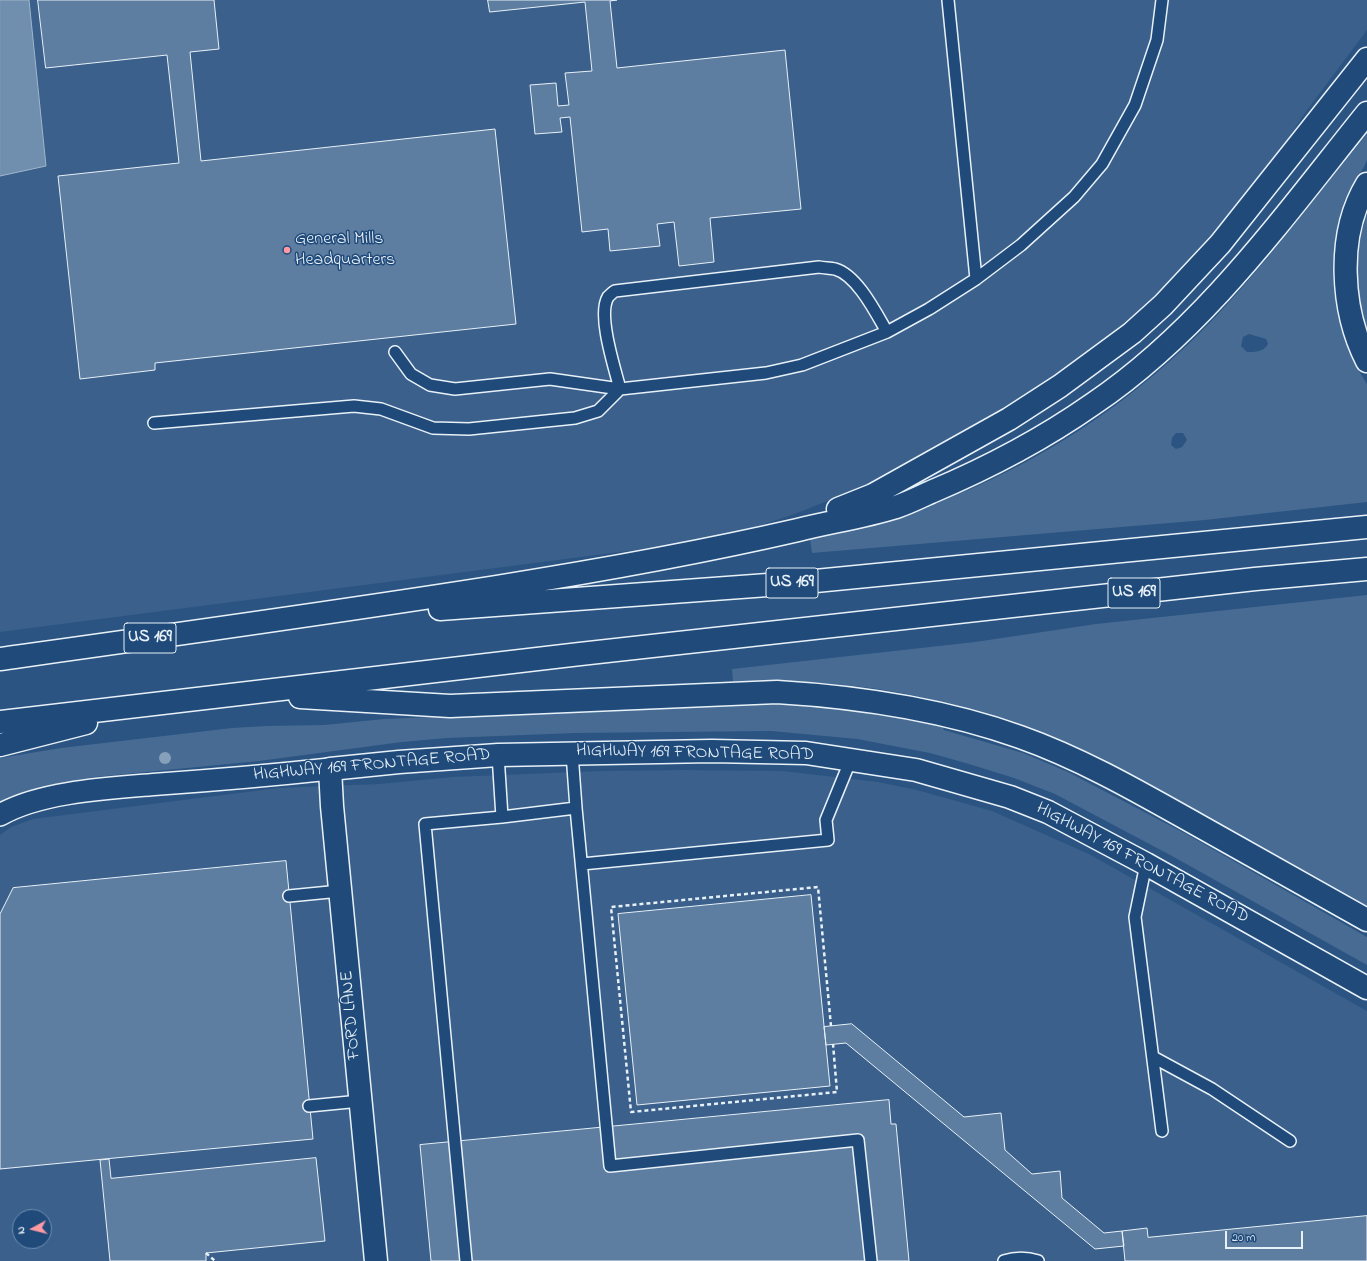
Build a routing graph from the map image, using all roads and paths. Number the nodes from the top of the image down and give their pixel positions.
1 (948, 0) edge
2 (1162, 0) edge
3 (1367, 59) edge
4 (1367, 113) edge
5 (1367, 184) edge
6 (976, 280) junction
7 (887, 332) junction
8 (395, 352) dead end
9 (1367, 361) edge
10 (620, 389) junction
11 (154, 423) dead end
12 (1367, 527) edge
13 (766, 537) junction
14 (1367, 569) edge
15 (301, 618) junction
16 (0, 659) edge
17 (233, 694) junction
18 (164, 703) junction
19 (0, 722) edge
20 (0, 745) edge
21 (572, 753) junction
22 (498, 755) junction
23 (851, 759) junction
24 (330, 769) junction
25 (576, 808) junction
26 (0, 815) edge
27 (502, 817) junction
28 (582, 864) junction
29 (1146, 864) junction
30 (340, 891) junction
31 (289, 896) dead end
32 (1367, 920) edge
33 (1367, 988) edge
34 (832, 1026) dead end
35 (833, 1044) dead end
36 (1153, 1057) junction
37 (360, 1101) junction
38 (309, 1106) dead end
39 (1162, 1131) dead end
40 (1290, 1141) dead end
41 (206, 1253) dead end
42 (214, 1261) edge
43 (376, 1261) edge
44 (466, 1261) edge
45 (871, 1261) edge
46 (1004, 1261) edge
47 (1038, 1261) edge

1 - 6 lane
2 - 6 lane
3 - 13 main road
4 - 13 main road
5 - 9 main road
6 - 7 lane
7 - 10 lane
7 - 10 lane
8 - 10 lane
10 - 11 lane
12 - 15 main road, US 169
13 - 15 main road
14 - 17 main road, US 169
15 - 16 main road, US 169
17 - 18 main road, US 169
17 - 32 main road
18 - 19 main road, US 169
18 - 20 main road
21 - 22 main road, HIGHWAY 169 FRONTAGE ROAD
21 - 23 main road, HIGHWAY 169 FRONTAGE ROAD
21 - 25 lane
22 - 24 main road, HIGHWAY 169 FRONTAGE ROAD
22 - 27 lane
23 - 28 lane
23 - 29 main road, HIGHWAY 169 FRONTAGE ROAD
24 - 26 street, HIGHWAY 169 FRONTAGE ROAD
24 - 30 main road, FORD LANE
25 - 27 lane
25 - 28 lane
27 - 44 lane
28 - 45 lane
29 - 33 main road, HIGHWAY 169 FRONTAGE ROAD
29 - 36 lane
30 - 31 lane
30 - 37 main road, FORD LANE
34 - 35 path
36 - 39 lane
36 - 40 lane
37 - 38 lane
37 - 43 main road, FORD LANE
41 - 42 path
46 - 47 lane

